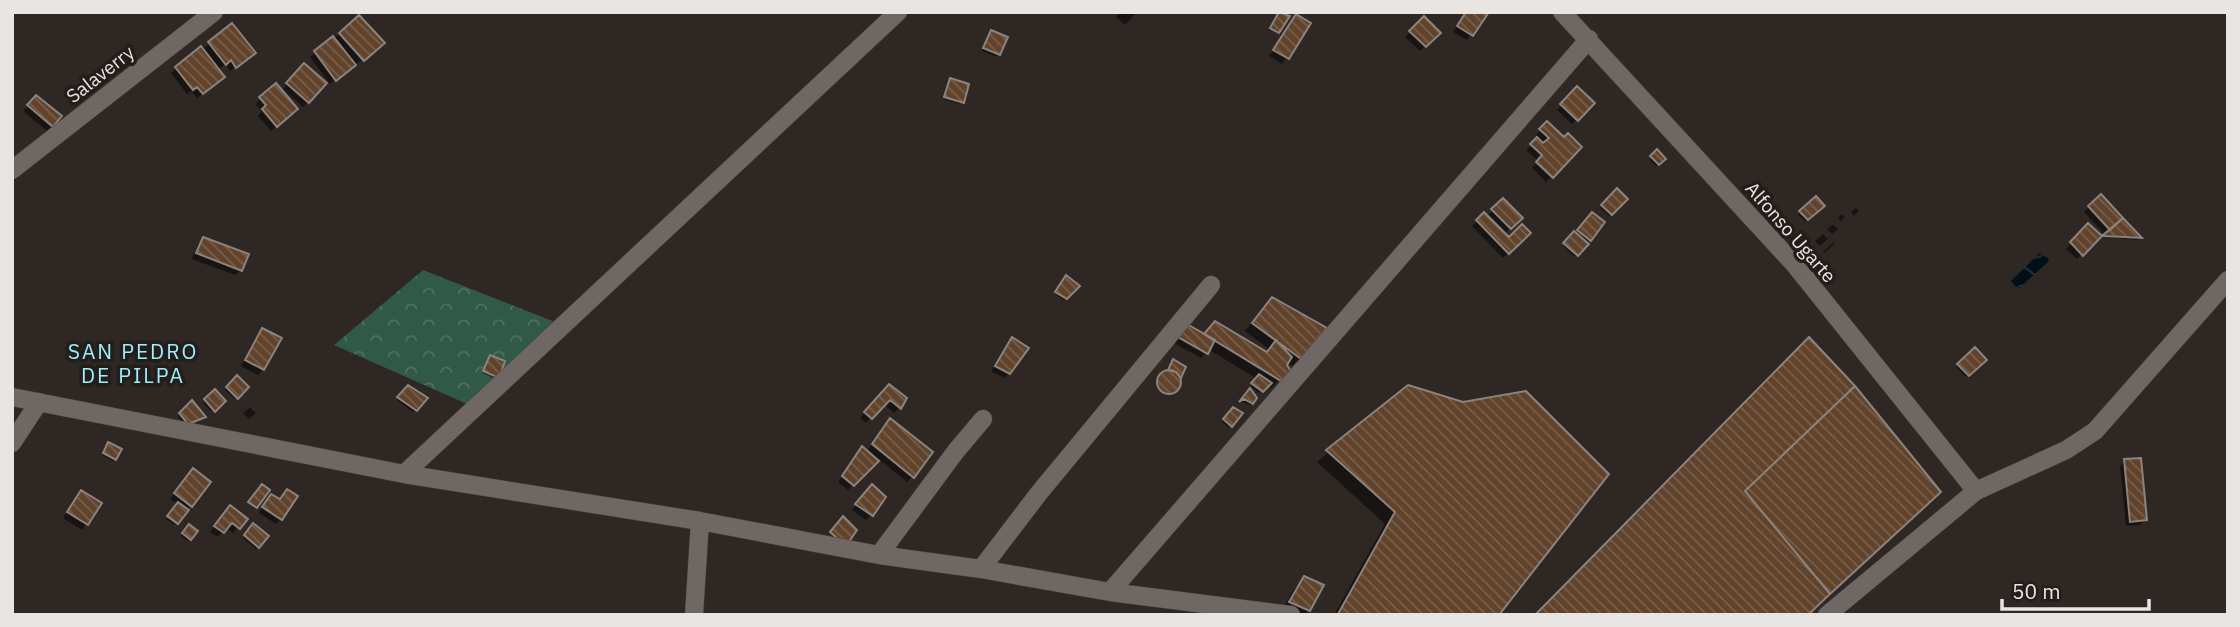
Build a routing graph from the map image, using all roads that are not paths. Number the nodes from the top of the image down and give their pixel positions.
1 (214, 12) edge
2 (898, 12) edge
3 (1562, 12) edge
4 (1589, 39) junction
5 (12, 170) edge
6 (2228, 280) edge
7 (1211, 285) dead end
8 (12, 397) edge
9 (39, 402) junction
10 (983, 419) dead end
11 (12, 443) edge
12 (404, 474) junction
13 (1976, 491) junction
14 (700, 521) junction
15 (878, 555) junction
16 (981, 569) junction
17 (1110, 592) junction
18 (694, 615) edge
19 (1291, 615) edge
20 (1827, 615) edge

1 - 5 street, Salaverry
2 - 12 street
3 - 4 street, Alfonso Ugarte
4 - 13 street, Alfonso Ugarte
4 - 17 street
6 - 13 street
7 - 16 street
8 - 9 street
9 - 11 street
9 - 12 street
10 - 15 street
12 - 14 street
13 - 20 street
14 - 15 street
14 - 18 street
15 - 16 street
16 - 17 street
17 - 19 street

